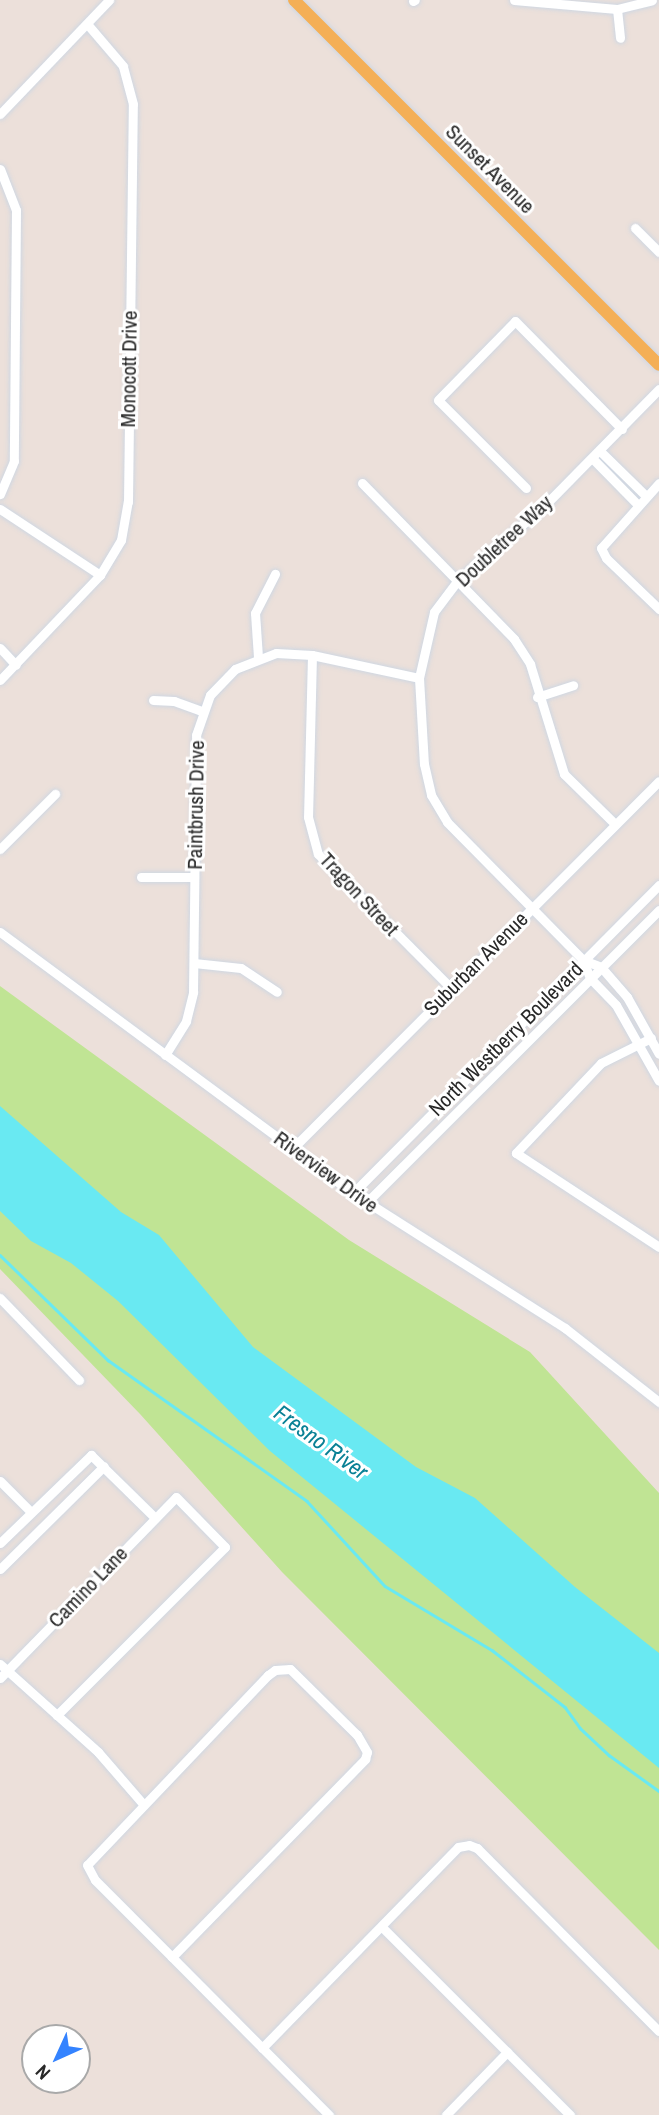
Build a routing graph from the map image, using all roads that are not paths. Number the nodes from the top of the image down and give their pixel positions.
1 (109, 0) edge
2 (294, 0) edge
3 (514, 0) edge
4 (652, 0) edge
5 (617, 9) junction
6 (88, 25) junction
7 (620, 38) dead end
8 (0, 114) edge
9 (0, 169) edge
10 (635, 228) dead end
11 (659, 252) edge
12 (659, 365) edge
13 (659, 389) edge
14 (622, 429) junction
15 (600, 451) junction
16 (592, 458) junction
17 (362, 483) dead end
18 (659, 483) edge
19 (524, 487) dead end
20 (0, 494) edge
21 (646, 496) junction
22 (638, 505) junction
23 (0, 509) edge
24 (275, 574) dead end
25 (100, 575) junction
26 (458, 580) junction
27 (659, 610) edge
28 (0, 648) edge
29 (312, 655) junction
30 (258, 657) junction
31 (16, 665) junction
32 (419, 678) junction
33 (0, 680) edge
34 (573, 685) dead end
35 (537, 697) junction
36 (153, 700) dead end
37 (202, 711) junction
38 (659, 781) edge
39 (55, 794) dead end
40 (615, 824) junction
41 (0, 849) edge
42 (141, 877) dead end
43 (194, 877) junction
44 (659, 885) edge
45 (532, 908) junction
46 (659, 910) edge
47 (0, 932) edge
48 (583, 960) junction
49 (194, 963) junction
50 (601, 967) junction
51 (590, 978) junction
52 (451, 988) junction
53 (276, 992) dead end
54 (651, 1038) junction
55 (640, 1043) junction
56 (659, 1054) edge
57 (165, 1055) junction
58 (659, 1080) edge
59 (293, 1148) junction
60 (353, 1193) junction
61 (367, 1202) junction
62 (659, 1247) edge
63 (0, 1298) edge
64 (79, 1380) dead end
65 (659, 1402) edge
66 (104, 1466) junction
67 (0, 1481) edge
68 (31, 1512) junction
69 (155, 1518) junction
70 (0, 1543) edge
71 (0, 1569) edge
72 (2, 1671) edge
73 (57, 1715) junction
74 (143, 1804) junction
75 (382, 1927) junction
76 (172, 1957) junction
77 (659, 2031) edge
78 (262, 2048) junction
79 (507, 2052) junction
80 (329, 2115) edge
81 (446, 2115) edge
82 (570, 2115) edge

1 - 6 street
2 - 12 main road, Sunset Avenue
3 - 5 street
4 - 5 street
5 - 7 street
6 - 8 street
6 - 25 street, Monocott Drive
9 - 20 street
10 - 11 street
13 - 14 street, Doubletree Way
14 - 15 street, Doubletree Way
14 - 19 street
15 - 16 street, Doubletree Way
15 - 21 street
16 - 22 street
16 - 26 street, Doubletree Way
17 - 26 street
18 - 21 street
21 - 22 street
22 - 27 street
23 - 25 street
24 - 30 street
25 - 31 street, Monocott Drive
26 - 32 street, Doubletree Way
26 - 35 street
28 - 31 street
29 - 30 street, Paintbrush Drive
29 - 32 street, Paintbrush Drive
29 - 52 street, Tragon Street
30 - 37 street, Paintbrush Drive
31 - 33 street, Monocott Drive
32 - 45 street, Doubletree Way
34 - 35 street
35 - 40 street
36 - 37 street
37 - 43 street, Paintbrush Drive
38 - 40 street, Suburban Avenue
39 - 41 street
40 - 45 street, Suburban Avenue
42 - 43 street
43 - 49 street, Paintbrush Drive
44 - 48 street, North Westberry Boulevard
45 - 48 street, Doubletree Way
45 - 52 street, Suburban Avenue
46 - 50 street, North Westberry Boulevard
47 - 57 street, Riverview Drive
48 - 50 street, Doubletree Way
48 - 51 street, Doubletree Way
48 - 60 street, North Westberry Boulevard
49 - 53 street
49 - 57 street, Paintbrush Drive
50 - 51 street, North Westberry Boulevard
50 - 54 street, Doubletree Way
51 - 55 street, Doubletree Way
51 - 61 street, North Westberry Boulevard
52 - 59 street, Suburban Avenue
54 - 55 street
54 - 56 street, Doubletree Way
55 - 58 street, Doubletree Way
55 - 62 street
57 - 59 street, Riverview Drive
59 - 60 street, Riverview Drive
60 - 61 street, Riverview Drive
61 - 65 street, Riverview Drive
63 - 64 street
66 - 68 street
66 - 69 street
66 - 71 street
67 - 68 street
68 - 70 street
69 - 72 street, Camino Lane
69 - 73 street, Camino Lane
72 - 73 street
73 - 74 street
74 - 76 street
74 - 76 street
75 - 77 street
75 - 78 street
75 - 79 street
76 - 78 street
78 - 80 street
79 - 81 street
79 - 82 street

